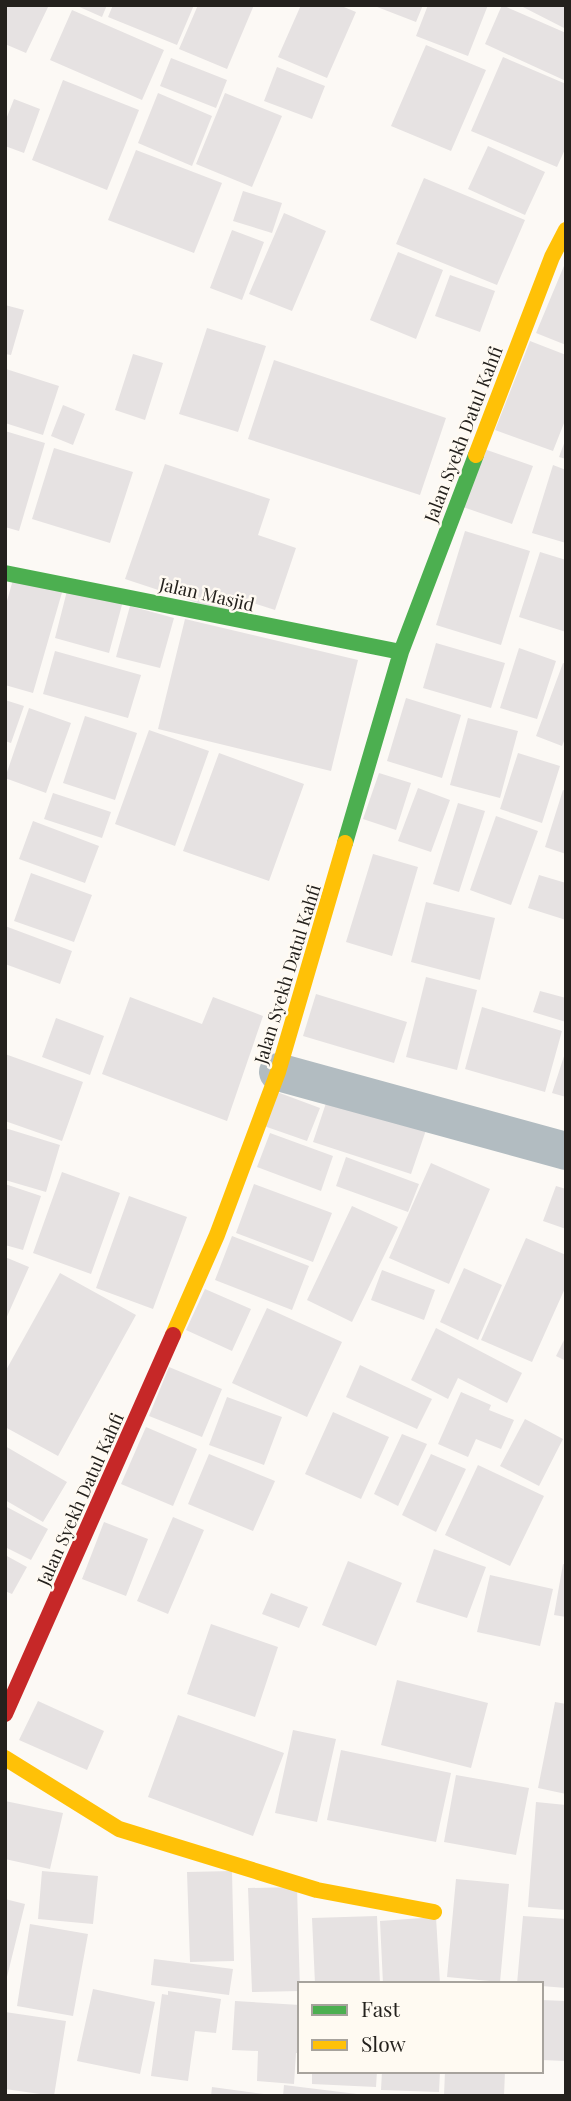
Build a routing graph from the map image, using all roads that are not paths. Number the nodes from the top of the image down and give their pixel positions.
1 (566, 230) edge
2 (5, 573) edge
3 (401, 652) junction
4 (278, 1072) junction
5 (566, 1151) edge
6 (5, 1714) edge
7 (5, 1758) edge
8 (434, 1912) dead end

1 - 3 street, Jalan Syekh Datul Kahfi
2 - 3 street, Jalan Masjid
3 - 4 street, Jalan Syekh Datul Kahfi
4 - 5 street
4 - 6 street, Jalan Syekh Datul Kahfi
7 - 8 street

